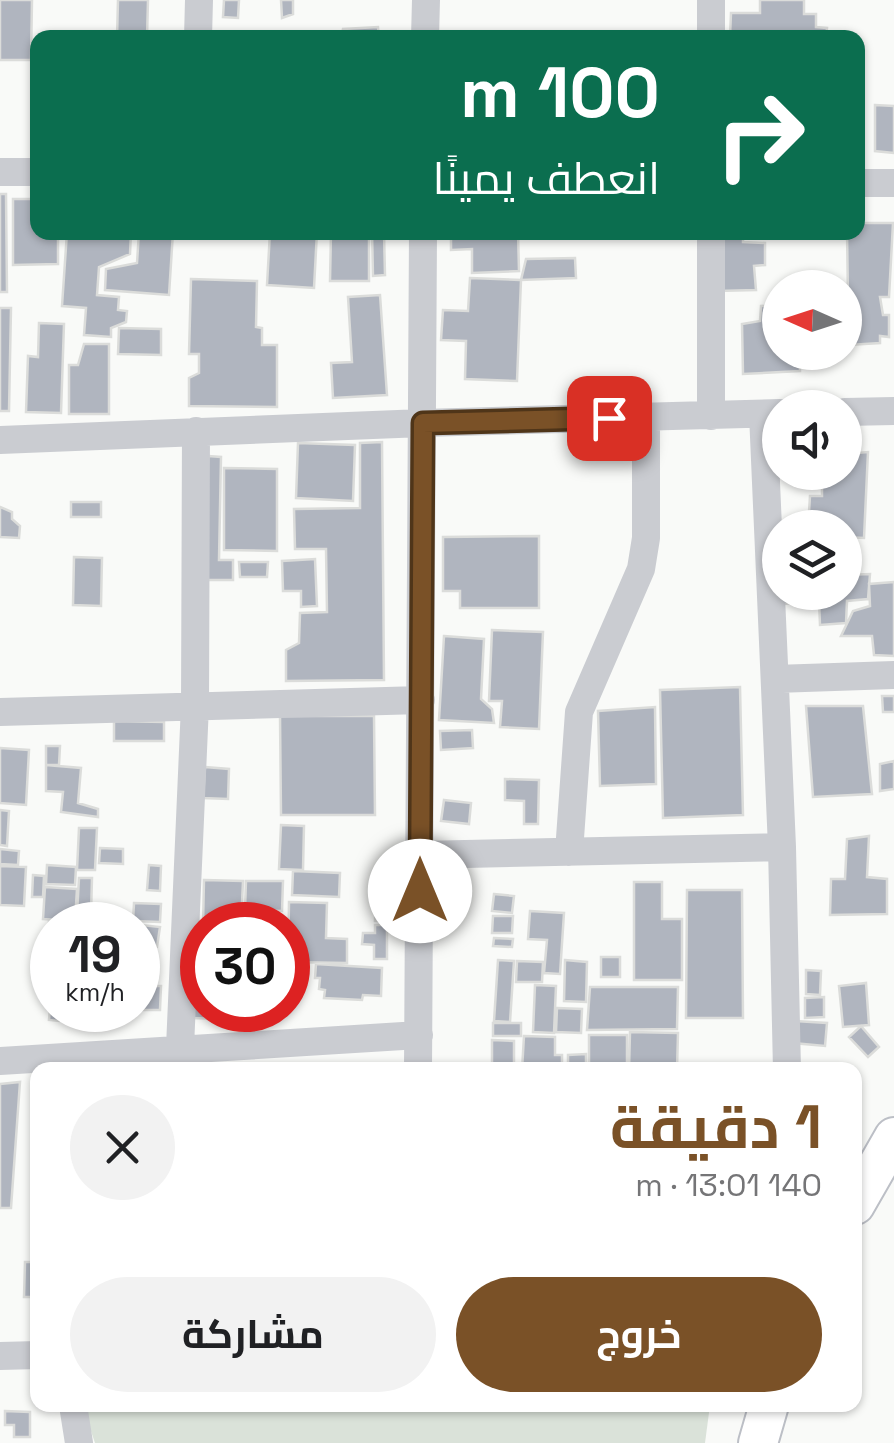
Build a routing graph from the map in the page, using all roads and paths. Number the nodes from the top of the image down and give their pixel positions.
1 (199, 0) edge
2 (426, 0) edge
3 (711, 0) edge
4 (198, 30) edge
5 (425, 30) edge
6 (711, 30) edge
7 (0, 172) edge
8 (30, 172) edge
9 (865, 183) edge
10 (894, 183) edge
11 (424, 240) edge
12 (711, 240) edge
13 (894, 411) edge
14 (862, 412) edge
15 (762, 414) edge
16 (711, 416) junction
17 (646, 418) junction
18 (423, 423) junction
19 (196, 431) junction
20 (0, 440) edge
21 (773, 490) edge
22 (894, 674) edge
23 (775, 678) junction
24 (421, 700) junction
25 (196, 705) junction
26 (0, 712) edge
27 (782, 847) junction
28 (569, 852) junction
29 (420, 855) junction
30 (419, 1035) junction
31 (180, 1059) edge
32 (0, 1061) edge
33 (418, 1062) edge
34 (787, 1062) edge
35 (894, 1137) edge
36 (862, 1193) edge
37 (30, 1354) edge
38 (0, 1356) edge
39 (74, 1412) edge
40 (767, 1412) edge
41 (78, 1443) edge
42 (758, 1443) edge

1 - 4 street
2 - 5 street
3 - 6 street
7 - 8 street
9 - 10 street
11 - 18 street
12 - 16 street
13 - 14 street
15 - 16 street
16 - 17 street
17 - 18 street
17 - 28 street
18 - 19 street
18 - 24 street
19 - 20 street
19 - 25 street
21 - 23 street
22 - 23 street
23 - 27 street
24 - 25 street
24 - 29 street
25 - 26 street
25 - 31 street
27 - 28 street
27 - 34 street
28 - 29 street
29 - 30 street
30 - 31 street
30 - 33 street
31 - 32 street
35 - 36 street
37 - 38 street
39 - 41 street
40 - 42 street

